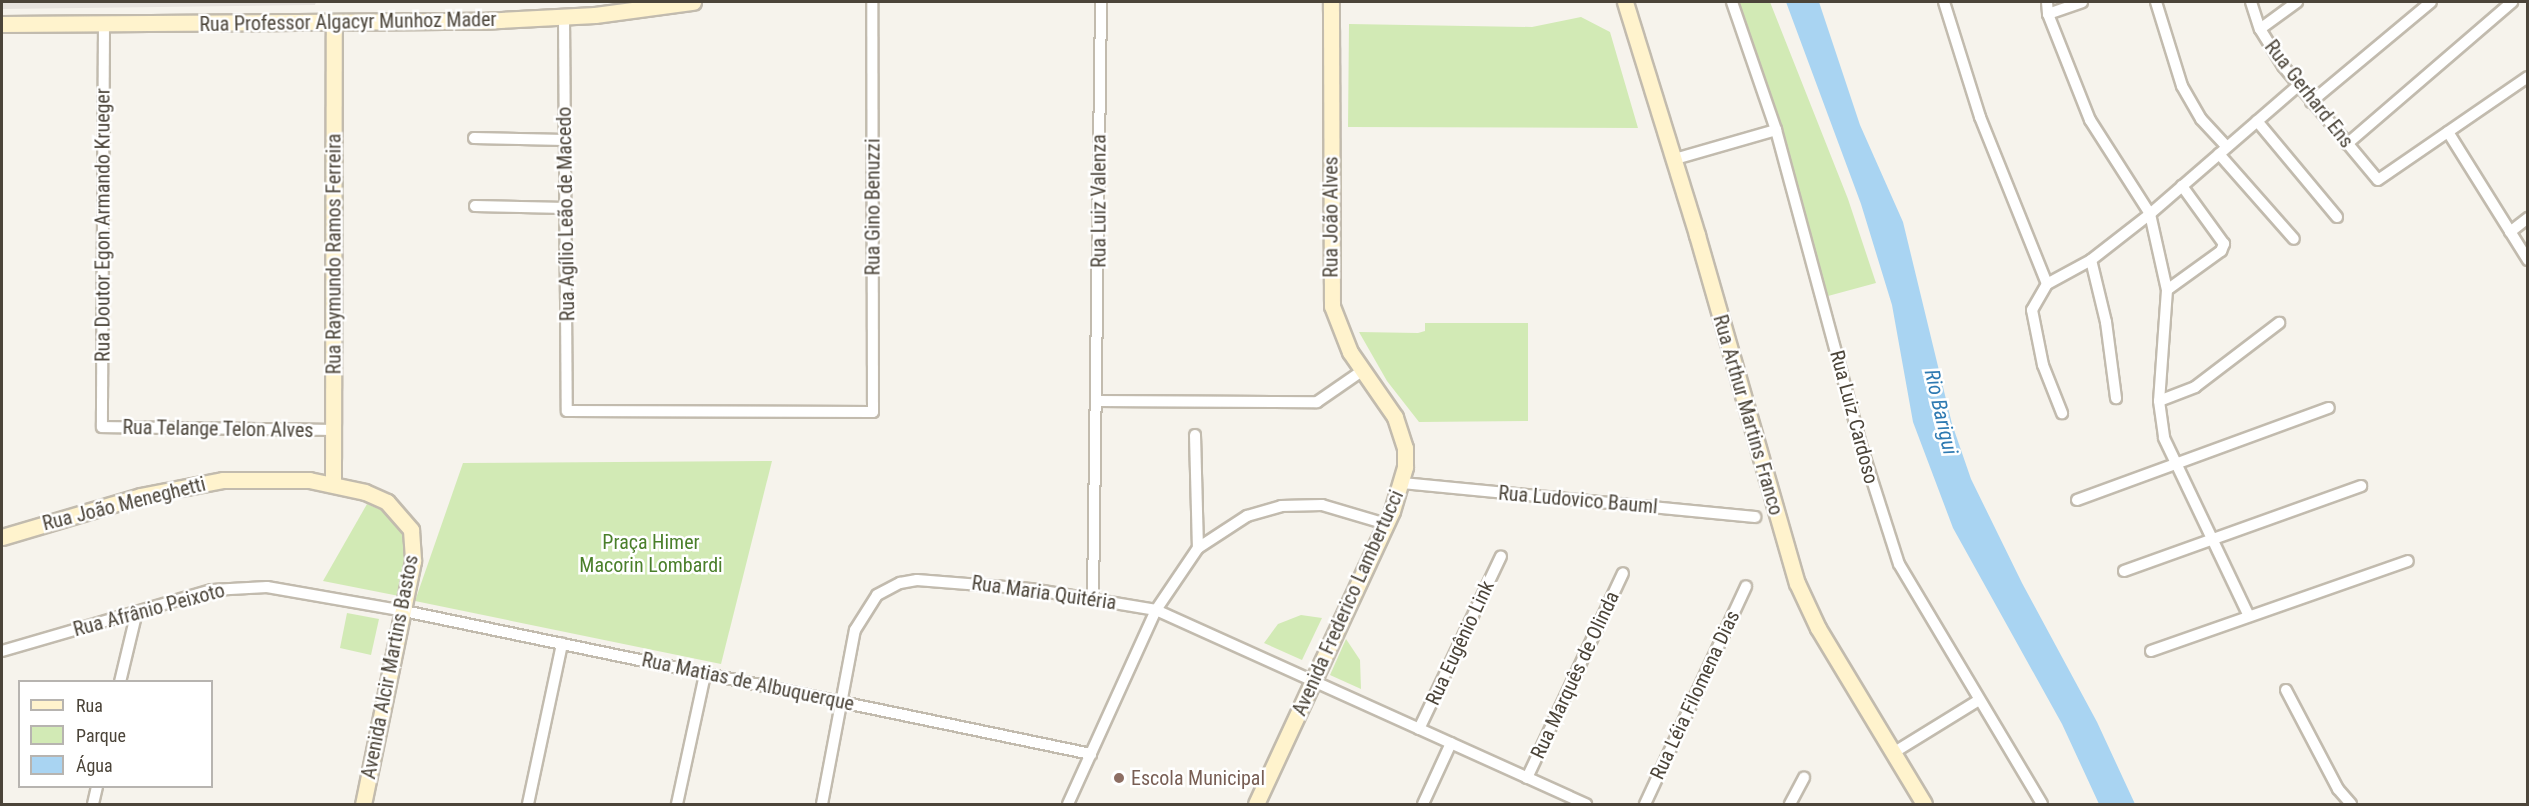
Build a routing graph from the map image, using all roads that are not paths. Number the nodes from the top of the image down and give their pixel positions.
1 (693, 2) edge
2 (872, 2) edge
3 (1101, 2) edge
4 (1331, 2) edge
5 (1625, 2) edge
6 (1732, 2) edge
7 (1944, 2) edge
8 (2048, 2) edge
9 (2082, 2) edge
10 (2156, 2) edge
11 (2251, 2) edge
12 (2297, 2) edge
13 (2431, 2) edge
14 (2512, 2) edge
15 (2048, 14) junction
16 (564, 17) junction
17 (334, 23) junction
18 (2, 24) edge
19 (104, 24) junction
20 (2260, 29) junction
21 (2528, 77) edge
22 (2298, 86) junction
23 (2311, 102) junction
24 (2257, 121) junction
25 (1776, 130) junction
26 (2448, 132) junction
27 (474, 138) dead end
28 (565, 140) junction
29 (2347, 144) junction
30 (2223, 151) junction
31 (1675, 159) junction
32 (2182, 186) junction
33 (475, 206) dead end
34 (566, 208) junction
35 (2150, 214) junction
36 (2337, 217) dead end
37 (2528, 218) edge
38 (2510, 232) junction
39 (2294, 239) dead end
40 (2091, 260) junction
41 (2528, 260) edge
42 (2047, 284) junction
43 (2167, 290) junction
44 (2279, 323) dead end
45 (1362, 371) junction
46 (2116, 398) dead end
47 (1098, 401) junction
48 (2159, 401) junction
49 (2329, 408) dead end
50 (567, 411) joint
51 (2062, 413) dead end
52 (102, 427) joint
53 (333, 430) junction
54 (1195, 435) dead end
55 (2174, 465) junction
56 (1402, 483) junction
57 (333, 484) junction
58 (2361, 486) dead end
59 (2078, 500) dead end
60 (1755, 517) dead end
61 (1386, 524) junction
62 (411, 530) joint
63 (2, 537) edge
64 (2211, 540) junction
65 (1197, 548) junction
66 (1501, 556) dead end
67 (2408, 561) dead end
68 (2124, 572) dead end
69 (1623, 573) dead end
70 (1746, 586) dead end
71 (1093, 598) junction
72 (1156, 610) junction
73 (137, 611) junction
74 (404, 611) junction
75 (2249, 616) junction
76 (562, 644) junction
77 (2, 651) edge
78 (2151, 651) dead end
79 (705, 674) junction
80 (120, 680) edge
81 (1313, 681) junction
82 (2286, 690) dead end
83 (1979, 700) junction
84 (843, 702) junction
85 (1419, 729) junction
86 (1451, 743) junction
87 (1893, 753) junction
88 (1091, 754) junction
89 (1527, 778) junction
90 (1804, 778) dead end
91 (97, 788) edge
92 (93, 804) edge
93 (363, 804) edge
94 (528, 804) edge
95 (677, 804) edge
96 (822, 804) edge
97 (1068, 804) edge
98 (1256, 804) edge
99 (1423, 804) edge
100 (1583, 804) edge
101 (1645, 804) edge
102 (1790, 804) edge
103 (1924, 804) edge
104 (2042, 804) edge
105 (2351, 804) edge

1 - 16 street, Rua Professor Algacyr Munhoz Mader
2 - 50 street, Rua Gino Benuzzi
3 - 47 street, Rua Luiz Valenza
4 - 45 street, Rua João Alves
5 - 31 street, Rua Arthur Martins Franco
6 - 25 street, Rua Luiz Cardoso
7 - 42 street
8 - 15 street
9 - 15 street
10 - 30 street
11 - 20 street, Rua Gerhard Ens
12 - 20 street
13 - 23 street
14 - 29 street
15 - 35 street
16 - 17 street, Rua Professor Algacyr Munhoz Mader
16 - 28 street, Rua Agílio Leão de Macedo
17 - 19 street, Rua Professor Algacyr Munhoz Mader
17 - 53 street, Rua Raymundo Ramos Ferreira
18 - 19 street, Rua Professor Algacyr Munhoz Mader
19 - 52 street, Rua Doutor Egon Armando Krueger
20 - 22 street, Rua Gerhard Ens
21 - 26 street
22 - 23 street, Rua Gerhard Ens
22 - 24 street
23 - 29 street, Rua Gerhard Ens
24 - 30 street
24 - 36 street
25 - 31 street
25 - 83 street, Rua Luiz Cardoso
26 - 29 street, Rua Gerhard Ens
26 - 38 street
27 - 28 street
28 - 34 street, Rua Agílio Leão de Macedo
30 - 32 street
30 - 39 street
31 - 87 street, Rua Arthur Martins Franco
32 - 35 street
32 - 43 street
33 - 34 street
34 - 50 street, Rua Agílio Leão de Macedo
35 - 40 street
35 - 43 street
37 - 38 street
38 - 41 street
40 - 42 street
40 - 46 street
42 - 51 street
43 - 48 street
44 - 48 street
45 - 47 street
45 - 56 street, Avenida Frederico Lambertucci
47 - 71 street, Rua Luiz Valenza
48 - 55 street
49 - 55 street
52 - 53 street, Rua Telange Telon Alves
53 - 57 street, Rua Raymundo Ramos Ferreira
54 - 65 street
55 - 59 street
55 - 64 street
56 - 60 street, Rua Ludovico Bauml
56 - 61 street, Avenida Frederico Lambertucci
57 - 62 street, Rua João Meneghetti
57 - 63 street, Rua João Meneghetti
58 - 64 street
61 - 65 street
61 - 81 street, Avenida Frederico Lambertucci
62 - 74 street, Avenida Alcir Martins Bastos
64 - 68 street
64 - 75 street
65 - 72 street
66 - 85 street, Rua Eugênio Link
67 - 75 street
69 - 89 street, Rua Marquês de Olinda
70 - 101 street, Rua Léia Filomena Dias
71 - 72 street, Rua Maria Quitéria
71 - 84 street, Rua Maria Quitéria
72 - 81 street, Rua Maria Quitéria
72 - 88 street
73 - 74 street, Rua Afrânio Peixoto
73 - 77 street, Rua Afrânio Peixoto
73 - 80 street
74 - 76 street, Rua Matias de Albuquerque
74 - 93 street, Avenida Alcir Martins Bastos
75 - 78 street
76 - 79 street, Rua Matias de Albuquerque
76 - 94 street
79 - 84 street, Rua Matias de Albuquerque
79 - 95 street
81 - 85 street, Rua Maria Quitéria
81 - 98 street, Avenida Frederico Lambertucci
82 - 105 street
83 - 87 street
83 - 104 street, Rua Luiz Cardoso
84 - 88 street, Rua Matias de Albuquerque
84 - 96 street, Rua Maria Quitéria
85 - 86 street, Rua Maria Quitéria
86 - 89 street, Rua Maria Quitéria
86 - 99 street
87 - 103 street, Rua Arthur Martins Franco
88 - 97 street
89 - 100 street, Rua Maria Quitéria
90 - 102 street
91 - 92 street

